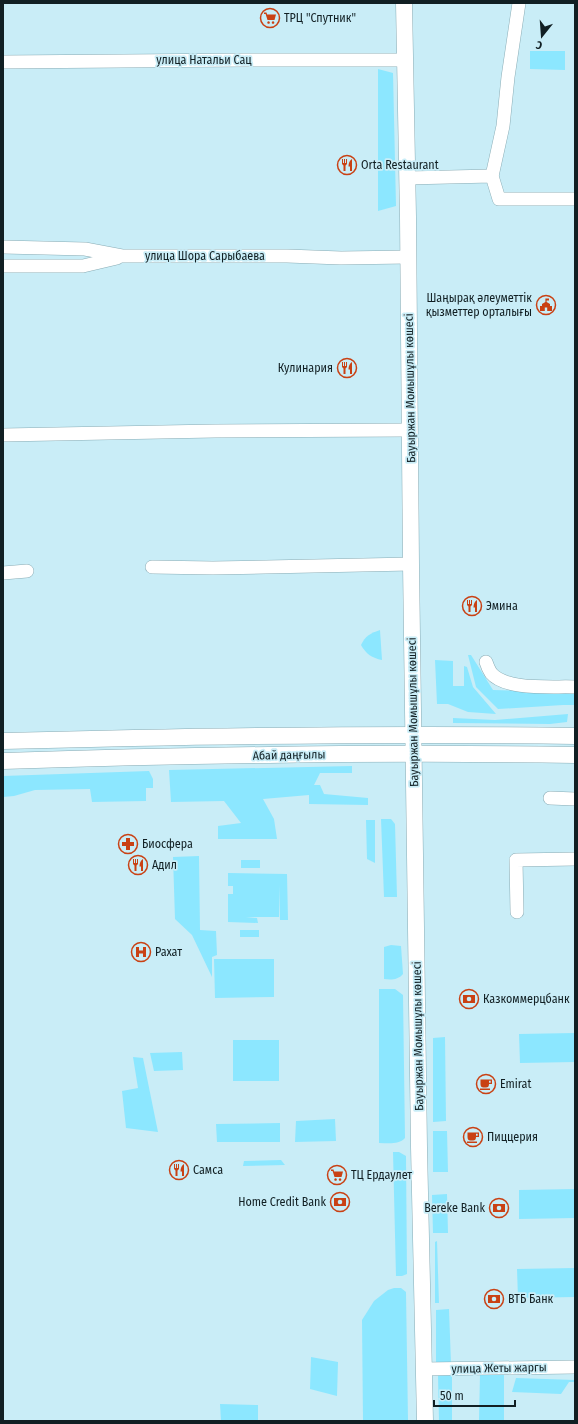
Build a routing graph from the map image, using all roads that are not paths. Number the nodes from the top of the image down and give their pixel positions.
1 (404, 3) edge
2 (519, 3) edge
3 (405, 60) junction
4 (3, 62) edge
5 (492, 176) junction
6 (407, 178) junction
7 (575, 199) edge
8 (3, 248) edge
9 (122, 256) junction
10 (408, 257) junction
11 (3, 266) edge
12 (410, 430) junction
13 (3, 435) edge
14 (411, 564) junction
15 (152, 567) dead end
16 (27, 571) dead end
17 (3, 573) edge
18 (486, 662) dead end
19 (575, 687) edge
20 (413, 734) junction
21 (575, 736) edge
22 (3, 741) edge
23 (414, 754) junction
24 (575, 755) edge
25 (3, 761) edge
26 (550, 798) dead end
27 (575, 799) edge
28 (575, 859) edge
29 (518, 912) dead end
30 (575, 1367) edge
31 (424, 1369) junction
32 (424, 1421) edge

1 - 3 main road, Бауыржан Момышұлы көшесі
2 - 5 street
3 - 4 street, улица Натальи Сац
3 - 6 main road, Бауыржан Момышұлы көшесі
5 - 6 street
5 - 7 street
6 - 10 main road, Бауыржан Момышұлы көшесі
8 - 9 street, улица Шора Сарыбаева
9 - 10 street, улица Шора Сарыбаева
9 - 11 street
10 - 12 main road, Бауыржан Момышұлы көшесі
12 - 13 street
12 - 14 main road, Бауыржан Момышұлы көшесі
14 - 15 street
14 - 20 main road, Бауыржан Момышұлы көшесі
16 - 17 street
18 - 19 street
20 - 21 main road, Абай даңғылы
20 - 22 main road, Абай даңғылы
20 - 23 main road, Бауыржан Момышұлы көшесі
23 - 24 main road, Абай даңғылы
23 - 25 main road, Абай даңғылы
23 - 31 main road, Бауыржан Момышұлы көшесі
26 - 27 street
28 - 29 street
30 - 31 street, улица Жеты жаргы
31 - 32 main road, Бауыржан Момышұлы көшесі

